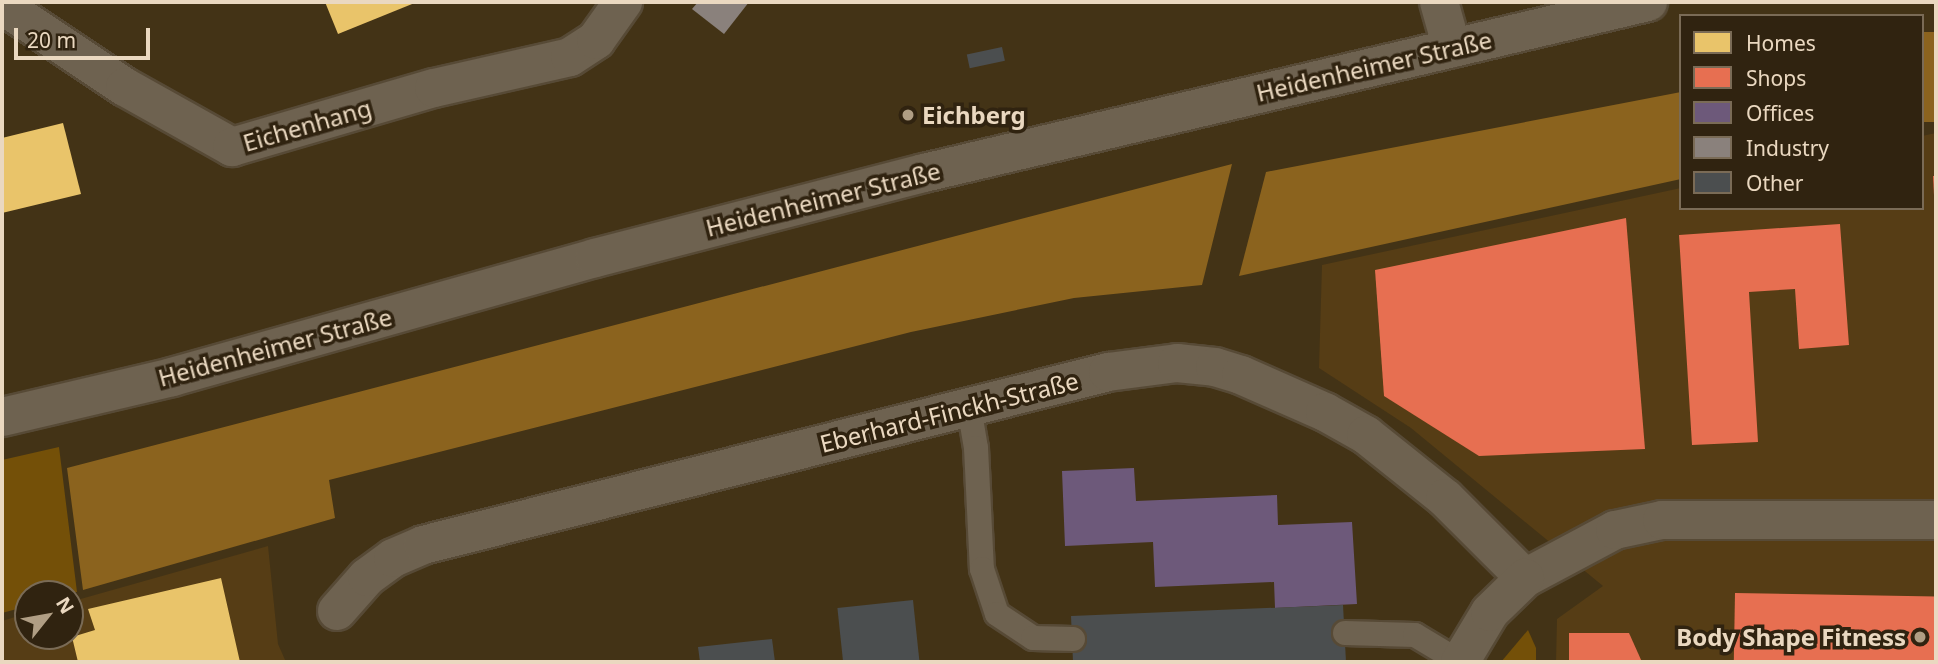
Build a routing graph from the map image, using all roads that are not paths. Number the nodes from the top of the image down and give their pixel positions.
1 (623, 2) edge
2 (1439, 2) edge
3 (1648, 2) edge
4 (2, 5) edge
5 (1452, 48) junction
6 (969, 407) junction
7 (2, 417) edge
8 (1936, 520) edge
9 (1525, 578) junction
10 (337, 611) dead end
11 (1345, 633) dead end
12 (1073, 639) dead end
13 (1460, 662) edge

1 - 4 street, Eichenhang
2 - 5 street
3 - 5 street, Heidenheimer Straße
5 - 7 street, Heidenheimer Straße
6 - 9 street, Eberhard-Finckh-Straße
6 - 10 street, Eberhard-Finckh-Straße
6 - 12 lane
8 - 9 street
9 - 13 street
11 - 13 lane

